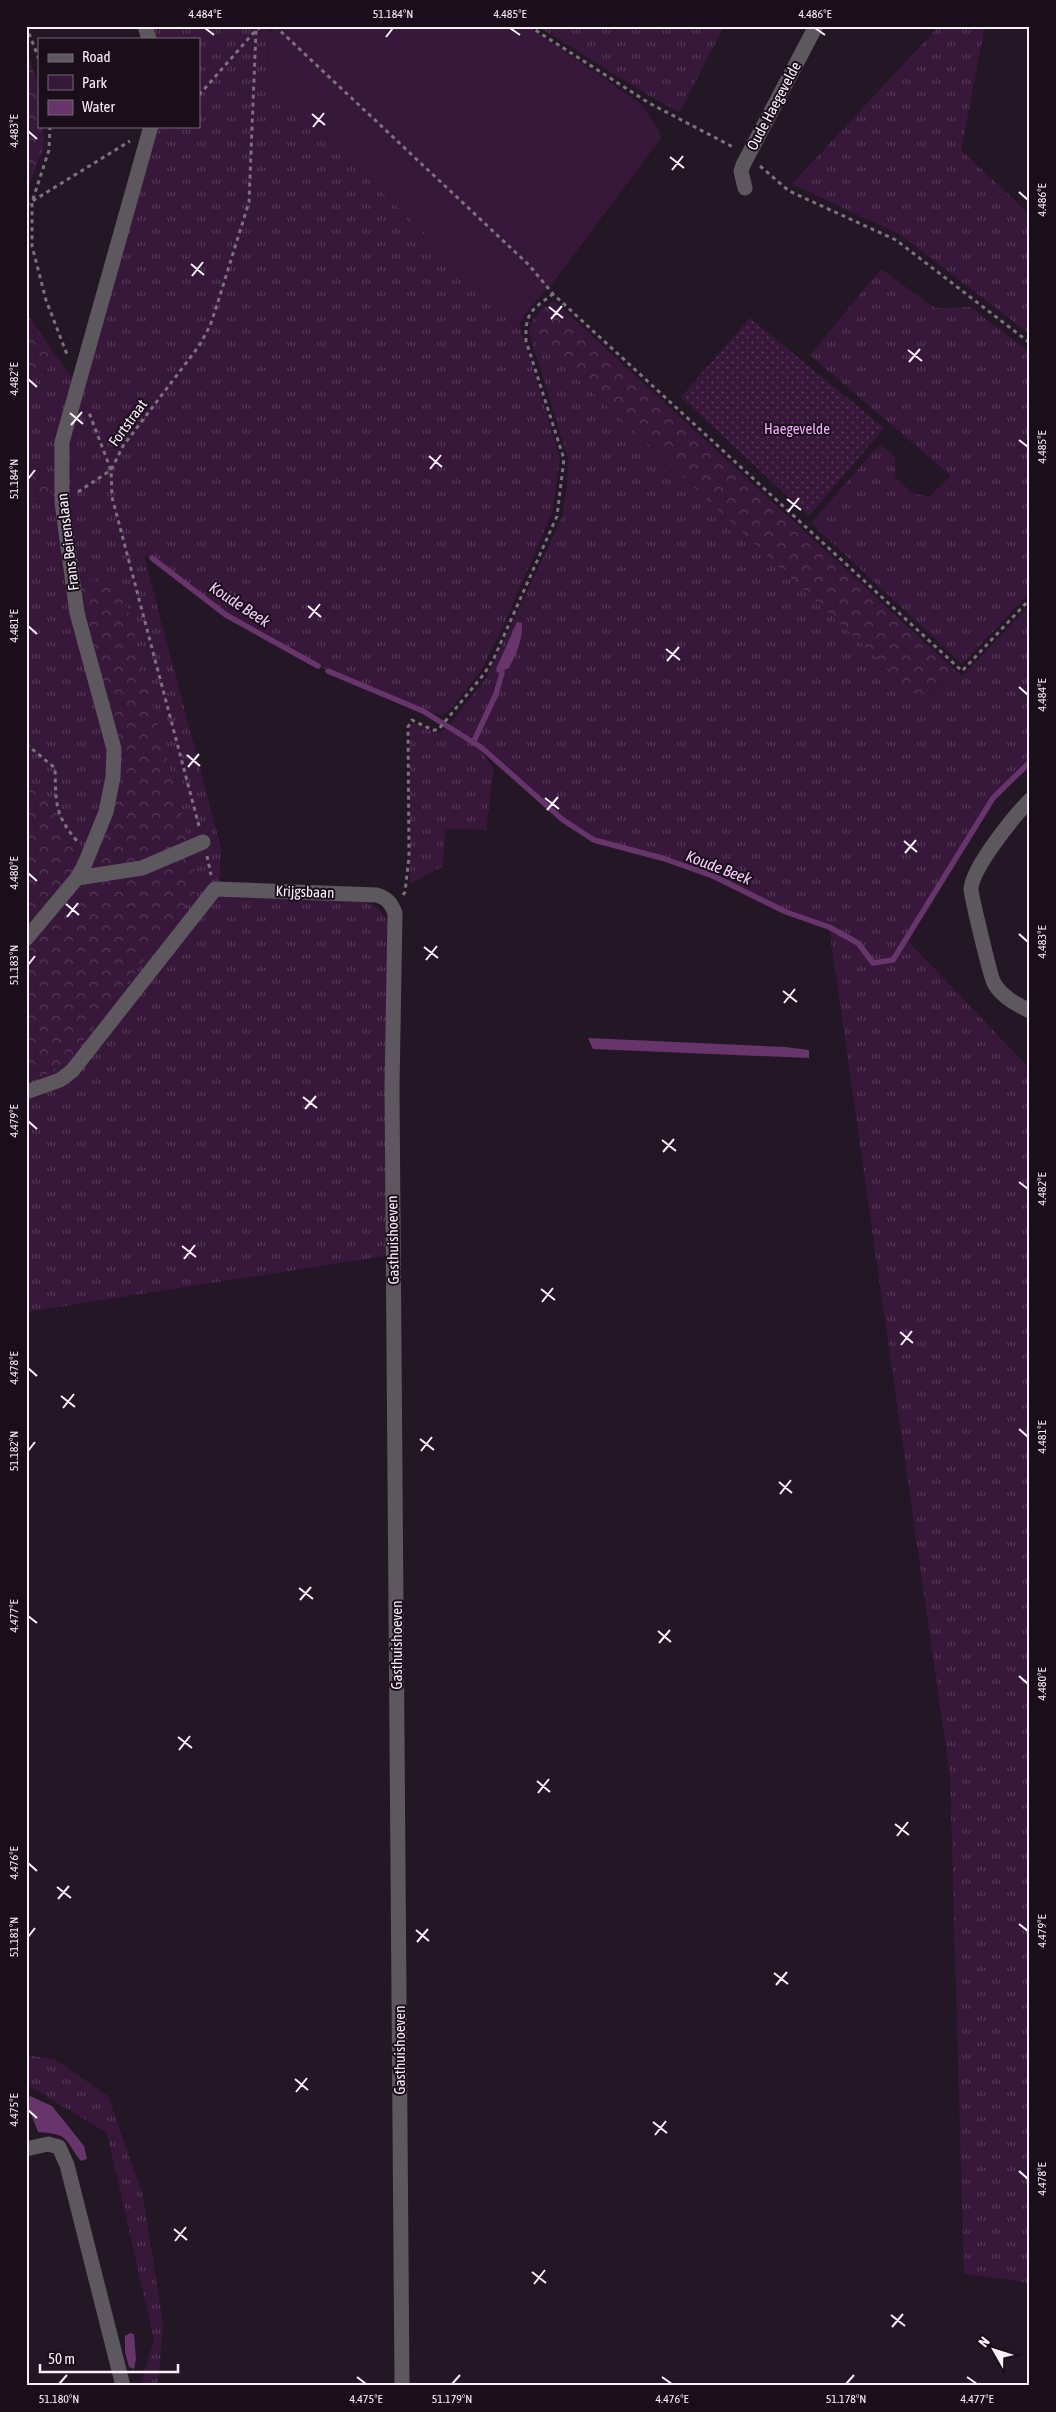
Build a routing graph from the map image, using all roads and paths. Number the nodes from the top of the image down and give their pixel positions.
1 (26, 26) edge
2 (145, 26) edge
3 (263, 26) edge
4 (275, 26) edge
5 (529, 26) edge
6 (816, 26) edge
7 (255, 28) edge
8 (149, 38) edge
9 (38, 56) edge
10 (200, 94) edge
11 (50, 128) edge
12 (151, 128) edge
13 (748, 155) junction
14 (746, 188) dead end
15 (32, 202) junction
16 (26, 205) edge
17 (553, 294) junction
18 (1030, 343) edge
19 (69, 360) dead end
20 (79, 385) junction
21 (111, 470) junction
22 (62, 502) junction
23 (1030, 599) edge
24 (26, 744) edge
25 (1030, 800) edge
26 (204, 842) junction
27 (90, 855) junction
28 (77, 878) junction
29 (215, 889) junction
30 (392, 905) junction
31 (26, 939) edge
32 (1030, 1011) edge
33 (26, 1092) edge
34 (26, 2149) edge
35 (123, 2386) edge
36 (402, 2386) edge

1 - 9 path
2 - 8 street
3 - 7 path
4 - 17 path
5 - 13 path
6 - 13 street, Oude Haegevelde
7 - 10 path
7 - 21 path, Fortstraat
11 - 15 path
12 - 15 path
12 - 20 street, Frans Beirenslaan
13 - 14 street, Oude Haegevelde
13 - 18 path
15 - 16 path
15 - 19 path
17 - 23 path
17 - 30 path
20 - 21 path
20 - 22 street, Frans Beirenslaan
21 - 22 path
21 - 26 path, Fortstraat
22 - 27 street, Frans Beirenslaan
24 - 27 path
25 - 32 street
26 - 28 street
26 - 29 path, Fortstraat
27 - 28 street, Frans Beirenslaan
28 - 31 street, Frans Beirenslaan
29 - 30 street, Krijgsbaan
29 - 33 street
30 - 36 street, Gasthuishoeven
34 - 35 street

